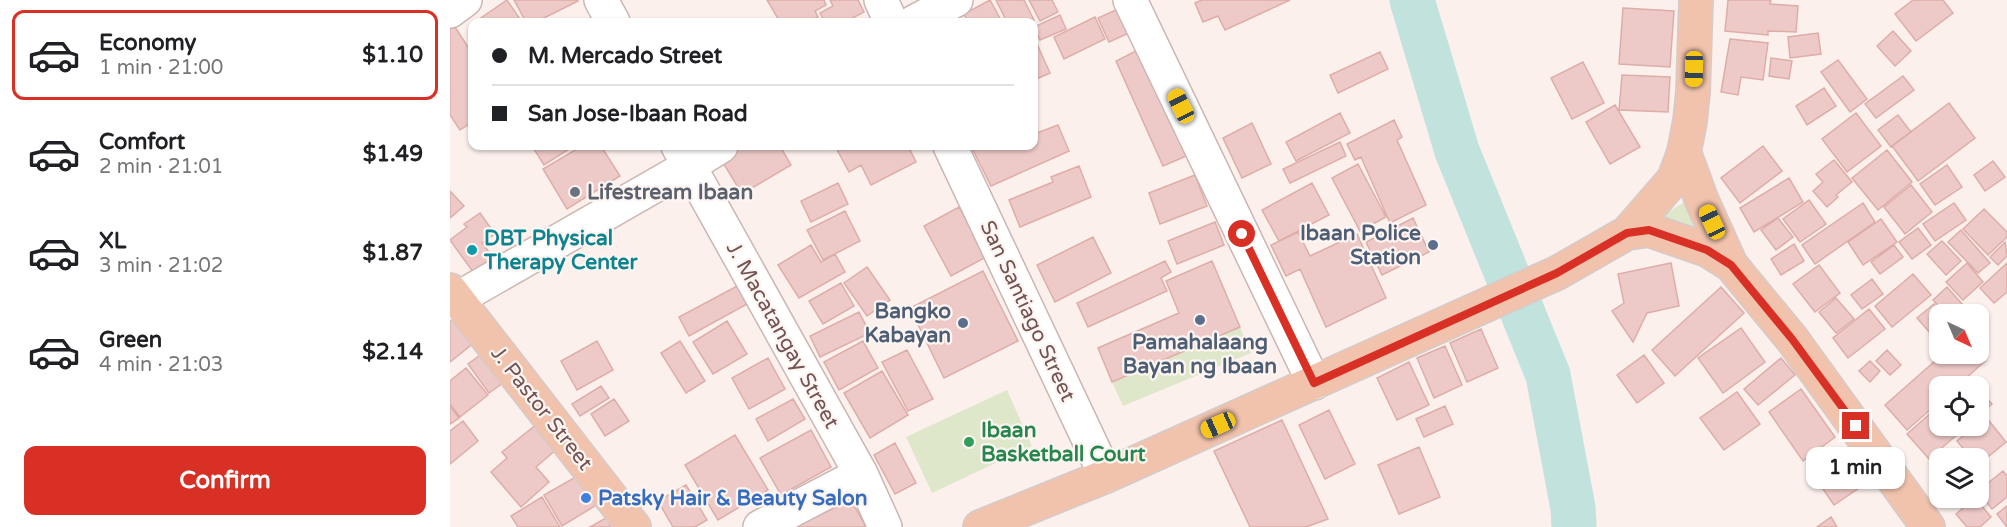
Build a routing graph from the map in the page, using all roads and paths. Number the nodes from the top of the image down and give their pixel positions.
1 (465, 0) edge
2 (601, 0) edge
3 (881, 0) edge
4 (956, 0) edge
5 (1130, 0) edge
6 (1696, 0) edge
7 (450, 11) edge
8 (611, 18) edge
9 (889, 18) edge
10 (922, 18) edge
11 (706, 150) edge
12 (952, 150) edge
13 (1684, 152) junction
14 (684, 156) edge
15 (1627, 233) junction
16 (1731, 265) junction
17 (452, 297) edge
18 (1314, 383) junction
19 (861, 474) junction
20 (1106, 476) junction
21 (634, 527) edge
22 (760, 527) edge
23 (885, 527) edge
24 (980, 527) edge
25 (1928, 527) edge

1 - 7 street
2 - 8 street
3 - 9 street
4 - 10 street
5 - 18 street
6 - 13 main road
11 - 14 street
12 - 20 street, San Santiago Street
13 - 15 main road
13 - 16 main road
14 - 17 street
14 - 19 street, J. Macatangay Street
15 - 16 main road
15 - 18 main road
16 - 25 main road
17 - 21 main road, J. Pastor Street
18 - 20 main road
19 - 22 street
19 - 23 street, J. Macatangay Street
20 - 24 main road

